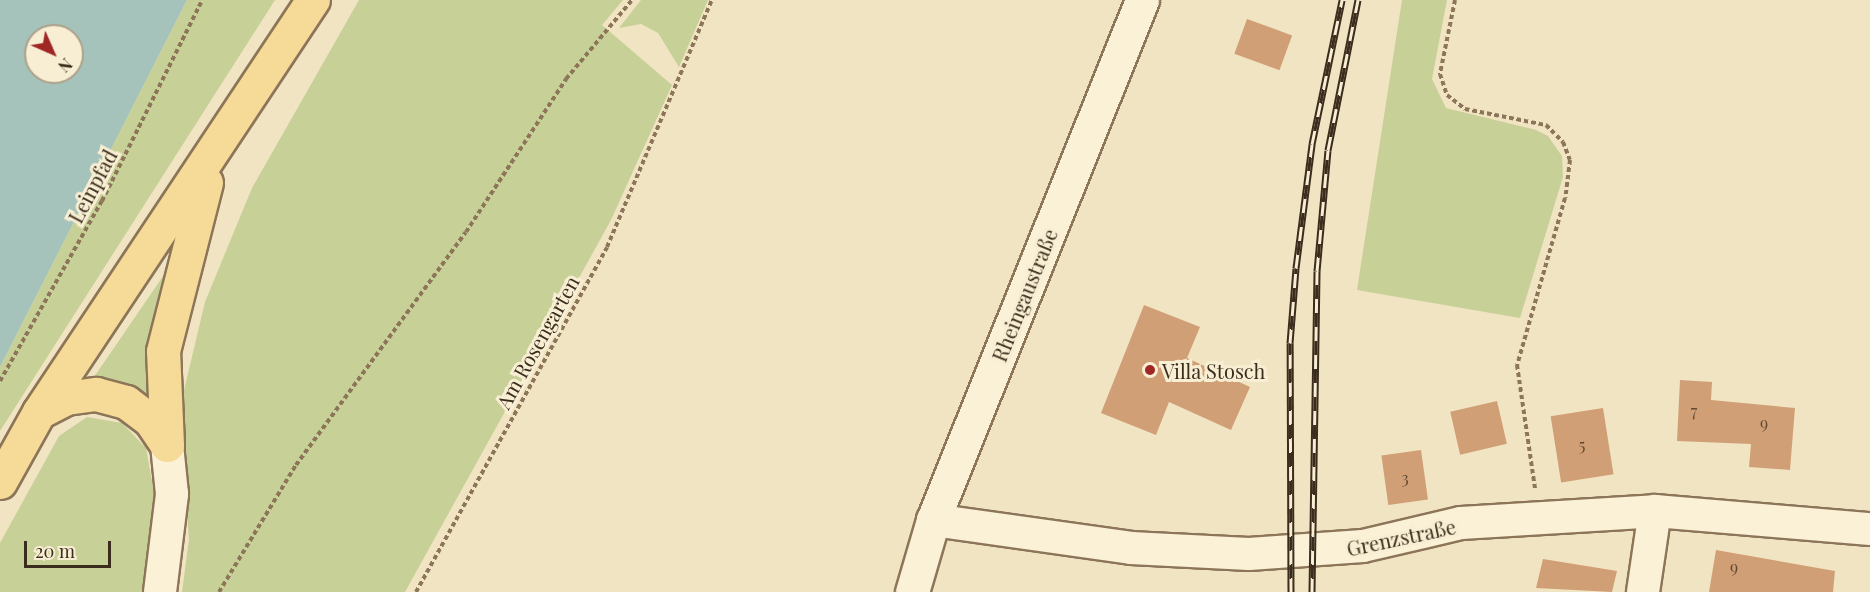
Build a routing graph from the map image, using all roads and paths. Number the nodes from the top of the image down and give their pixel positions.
1 (202, 0) edge
2 (313, 0) edge
3 (632, 0) edge
4 (712, 0) edge
5 (1143, 0) edge
6 (1455, 0) edge
7 (216, 148) junction
8 (0, 381) edge
9 (39, 412) junction
10 (167, 445) junction
11 (0, 482) edge
12 (1655, 511) junction
13 (1539, 516) junction
14 (933, 520) junction
15 (1870, 529) edge
16 (160, 592) edge
17 (219, 592) edge
18 (416, 592) edge
19 (912, 592) edge
20 (1643, 592) edge

1 - 8 path, Leinpfad
2 - 7 main road
3 - 17 path
4 - 18 path, Am Rosengarten
5 - 14 main road, Rheingaustraße
6 - 13 path
7 - 9 main road
7 - 10 main road
9 - 10 main road
9 - 11 main road
10 - 16 street
12 - 13 street, Grenzstraße
12 - 15 street, Grenzstraße
12 - 20 street
13 - 14 street, Grenzstraße
14 - 19 main road, Rheingaustraße

